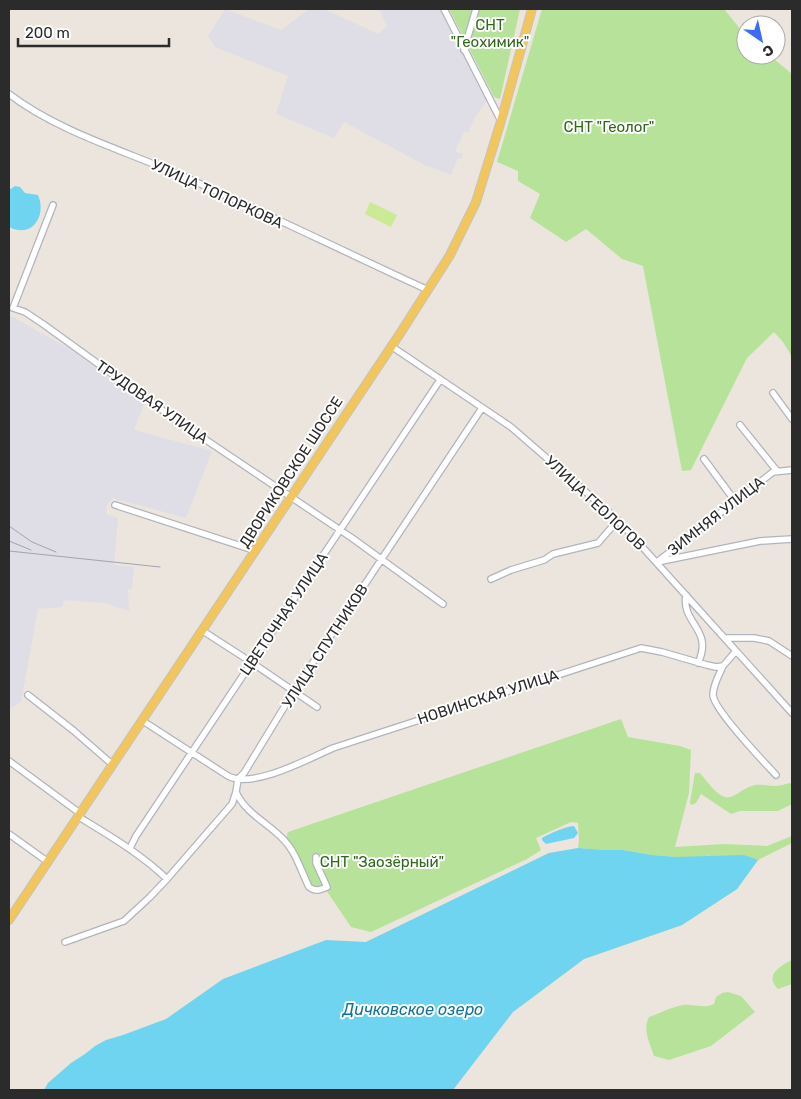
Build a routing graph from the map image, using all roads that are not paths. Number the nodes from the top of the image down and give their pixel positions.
1 (444, 9) edge
2 (476, 9) edge
3 (532, 9) edge
4 (464, 50) junction
5 (9, 94) edge
6 (501, 121) junction
7 (53, 205) dead end
8 (428, 290) junction
9 (391, 346) junction
10 (440, 380) junction
11 (773, 393) dead end
12 (482, 408) junction
13 (792, 419) edge
14 (740, 425) dead end
15 (704, 459) dead end
16 (792, 470) edge
17 (778, 471) junction
18 (291, 497) junction
19 (735, 501) junction
20 (115, 505) dead end
21 (618, 520) junction
22 (341, 531) junction
23 (792, 539) edge
24 (256, 550) junction
25 (382, 559) junction
26 (657, 562) junction
27 (490, 580) dead end
28 (686, 595) junction
29 (443, 604) dead end
30 (203, 631) junction
31 (725, 638) junction
32 (736, 651) junction
33 (792, 656) edge
34 (251, 662) junction
35 (698, 663) junction
36 (723, 666) junction
37 (294, 691) junction
38 (28, 695) dead end
39 (317, 707) dead end
40 (792, 713) edge
41 (143, 721) junction
42 (191, 752) junction
43 (9, 761) edge
44 (113, 765) junction
45 (776, 775) dead end
46 (238, 778) junction
47 (236, 792) junction
48 (80, 815) junction
49 (9, 834) edge
50 (130, 848) junction
51 (316, 857) dead end
52 (48, 862) junction
53 (167, 879) junction
54 (12, 910) edge
55 (9, 920) edge
56 (65, 942) dead end

1 - 4 street
2 - 4 street
3 - 6 main road, ДВОРИКОВСКОЕ ШОССЕ
4 - 6 street
5 - 8 street, УЛИЦА ТОПОРКОВА
6 - 8 main road, ДВОРИКОВСКОЕ ШОССЕ
7 - 18 street, ТРУДОВАЯ УЛИЦА
8 - 9 main road, ДВОРИКОВСКОЕ ШОССЕ
9 - 10 street, УЛИЦА ГЕОЛОГОВ
9 - 18 main road, ДВОРИКОВСКОЕ ШОССЕ
10 - 12 street, УЛИЦА ГЕОЛОГОВ
10 - 22 street, ЦВЕТОЧНАЯ УЛИЦА
11 - 13 street
12 - 21 street, УЛИЦА ГЕОЛОГОВ
12 - 25 street, УЛИЦА СПУТНИКОВ
14 - 17 street
15 - 19 street
16 - 17 street, ЗИМНЯЯ УЛИЦА
17 - 19 street, ЗИМНЯЯ УЛИЦА
18 - 22 street, ТРУДОВАЯ УЛИЦА
18 - 24 main road, ДВОРИКОВСКОЕ ШОССЕ
19 - 26 street, ЗИМНЯЯ УЛИЦА
20 - 24 street
21 - 26 street, УЛИЦА ГЕОЛОГОВ
21 - 27 street
22 - 25 street, ТРУДОВАЯ УЛИЦА
22 - 34 street, ЦВЕТОЧНАЯ УЛИЦА
23 - 26 street, ЗИМНЯЯ УЛИЦА
24 - 30 main road, ДВОРИКОВСКОЕ ШОССЕ
25 - 29 street, ТРУДОВАЯ УЛИЦА
25 - 37 street, УЛИЦА СПУТНИКОВ
26 - 28 street, УЛИЦА ГЕОЛОГОВ
28 - 31 street, УЛИЦА ГЕОЛОГОВ
28 - 35 street
30 - 34 street
30 - 41 main road, ДВОРИКОВСКОЕ ШОССЕ
31 - 32 street, УЛИЦА ГЕОЛОГОВ
31 - 33 street
32 - 36 street
32 - 40 street, УЛИЦА ГЕОЛОГОВ
34 - 37 street
34 - 42 street, ЦВЕТОЧНАЯ УЛИЦА
35 - 36 street, НОВИНСКАЯ УЛИЦА
35 - 46 street, НОВИНСКАЯ УЛИЦА
36 - 45 street
37 - 39 street
37 - 46 street, УЛИЦА СПУТНИКОВ
38 - 44 street
41 - 42 street
41 - 44 main road, ДВОРИКОВСКОЕ ШОССЕ
42 - 46 street
42 - 50 street, ЦВЕТОЧНАЯ УЛИЦА
43 - 48 street
44 - 48 main road, ДВОРИКОВСКОЕ ШОССЕ
46 - 47 street, УЛИЦА СПУТНИКОВ
47 - 51 street
47 - 53 street, УЛИЦА СПУТНИКОВ
48 - 50 street
48 - 52 main road, ДВОРИКОВСКОЕ ШОССЕ
49 - 52 street
50 - 53 street
52 - 54 main road, ДВОРИКОВСКОЕ ШОССЕ
53 - 56 street, УЛИЦА СПУТНИКОВ
54 - 55 main road, ДВОРИКОВСКОЕ ШОССЕ

